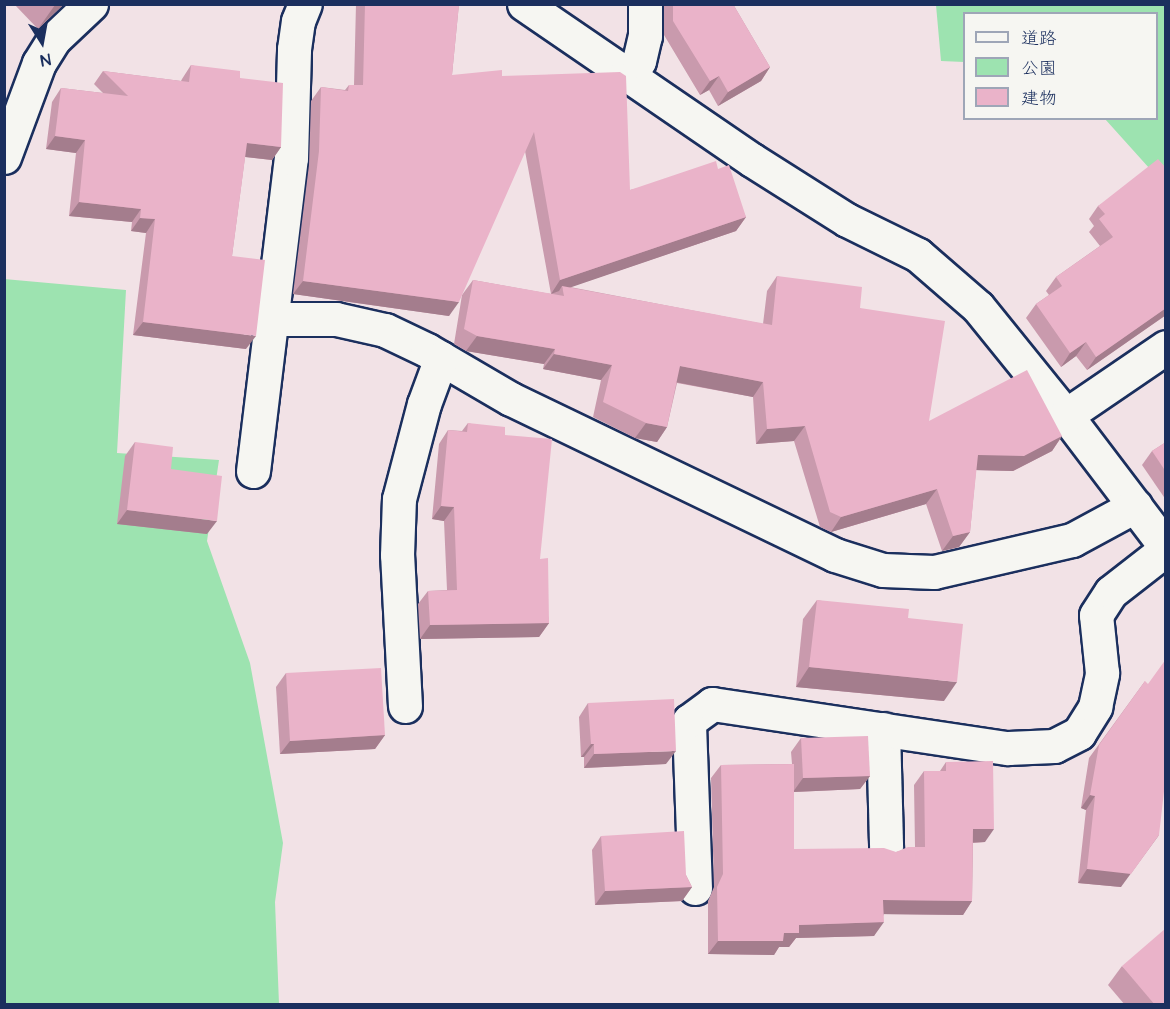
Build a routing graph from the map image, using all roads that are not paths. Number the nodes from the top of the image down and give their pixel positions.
1 (91, 4) edge
2 (305, 4) edge
3 (524, 4) edge
4 (645, 4) edge
5 (626, 74) junction
6 (4, 157) edge
7 (272, 320) junction
8 (1166, 347) edge
9 (441, 358) junction
10 (1065, 416) junction
11 (253, 471) dead end
12 (1135, 506) junction
13 (1166, 548) edge
14 (405, 706) dead end
15 (883, 729) junction
16 (886, 847) edge
17 (695, 888) dead end

1 - 6 street
2 - 7 street
3 - 5 street
4 - 5 street
5 - 10 street
7 - 9 street
7 - 11 street
8 - 10 street
9 - 12 street
9 - 14 street
10 - 12 street
12 - 13 street
13 - 15 street
15 - 16 street
15 - 17 street

